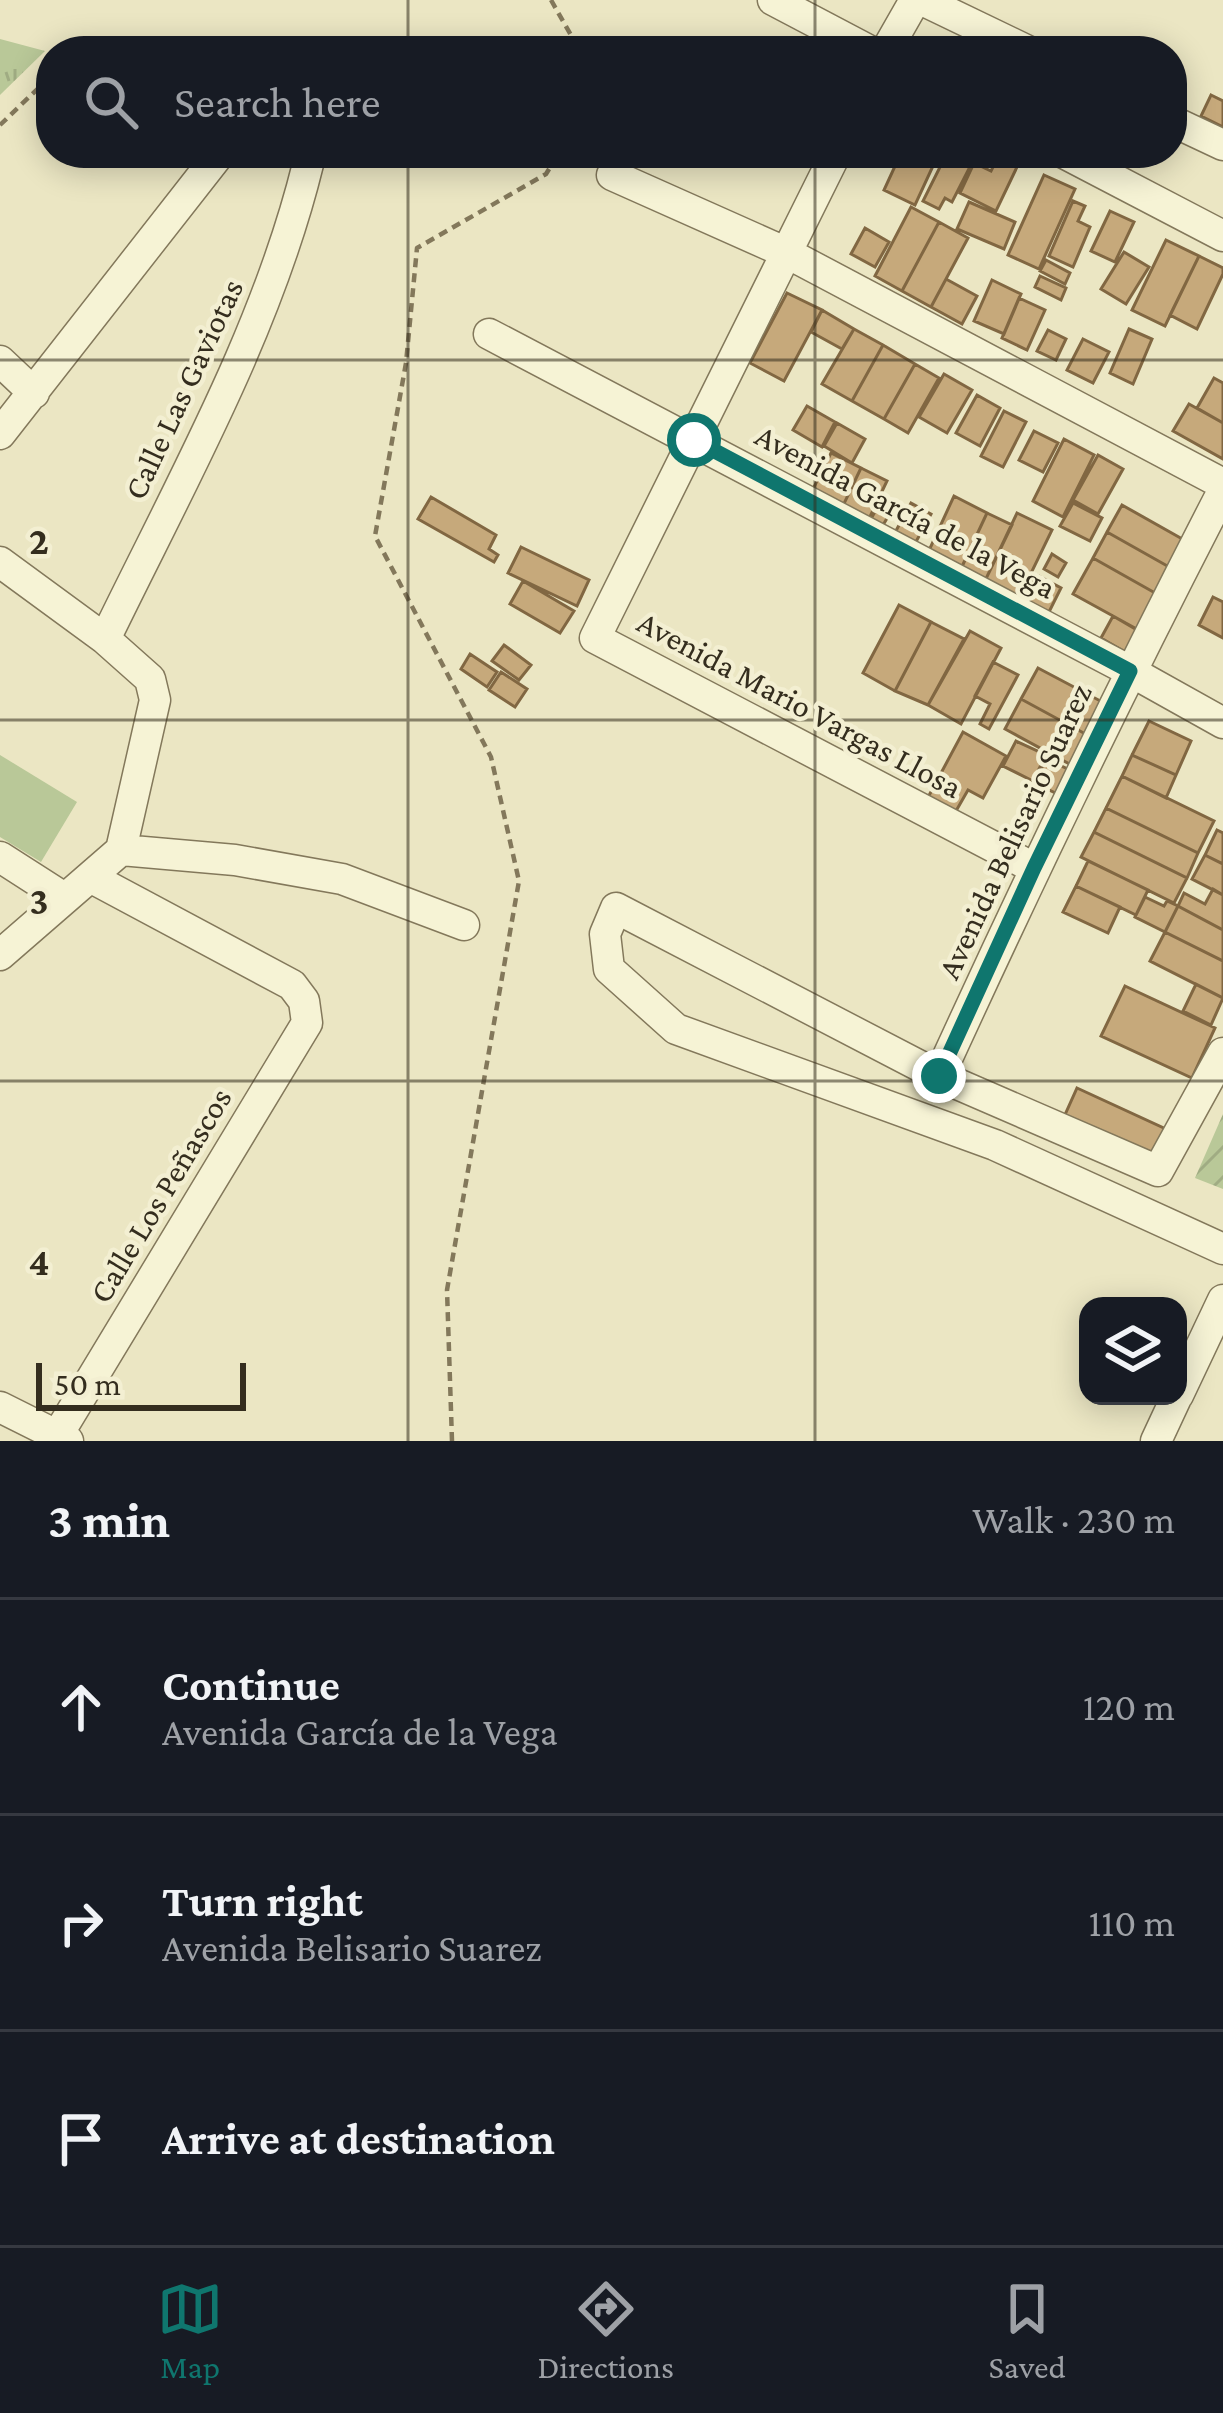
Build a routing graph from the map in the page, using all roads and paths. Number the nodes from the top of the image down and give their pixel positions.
1 (551, 0) edge
2 (773, 0) edge
3 (919, 0) edge
4 (571, 36) edge
5 (841, 36) edge
6 (896, 36) edge
7 (996, 36) edge
8 (36, 90) edge
9 (0, 124) edge
10 (1187, 128) edge
11 (1223, 146) edge
12 (208, 168) edge
13 (307, 168) edge
14 (550, 168) edge
15 (829, 168) edge
16 (1093, 168) edge
17 (612, 175) dead end
18 (1223, 236) edge
19 (787, 254) junction
20 (489, 334) dead end
21 (0, 361) edge
22 (34, 393) junction
23 (0, 434) edge
24 (694, 440) junction
25 (1223, 488) edge
26 (0, 562) edge
27 (105, 639) junction
28 (1130, 671) junction
29 (1223, 723) edge
30 (121, 850) junction
31 (0, 857) edge
32 (1034, 868) junction
33 (90, 877) junction
34 (64, 898) junction
35 (464, 925) dead end
36 (0, 955) edge
37 (1223, 1053) edge
38 (939, 1076) junction
39 (1223, 1249) edge
40 (1223, 1300) edge
41 (1187, 1376) edge
42 (1173, 1405) edge
43 (0, 1407) edge
44 (60, 1439) edge
45 (452, 1441) edge
46 (1156, 1441) edge

1 - 4 path
2 - 5 street
3 - 6 street
3 - 7 street
8 - 9 path
10 - 11 street
12 - 22 street
13 - 27 street, Calle Las Gaviotas
14 - 45 path
15 - 19 street
16 - 18 street
17 - 19 street
19 - 24 street
19 - 25 street
20 - 24 street, Avenida García de la Vega
21 - 22 street
22 - 23 street
24 - 28 street, Avenida García de la Vega
24 - 32 street, Avenida Mario Vargas Llosa
25 - 28 street, Avenida Belisario Suarez
26 - 27 street
27 - 30 street
28 - 29 street, Avenida García de la Vega
28 - 32 street, Avenida Belisario Suarez
30 - 33 street
30 - 35 street
31 - 34 street
32 - 38 street, Avenida Belisario Suarez
33 - 34 street
33 - 44 street, Calle Los Peñascos
34 - 36 street
37 - 38 street
38 - 39 street
40 - 41 street
42 - 46 street
43 - 44 street

